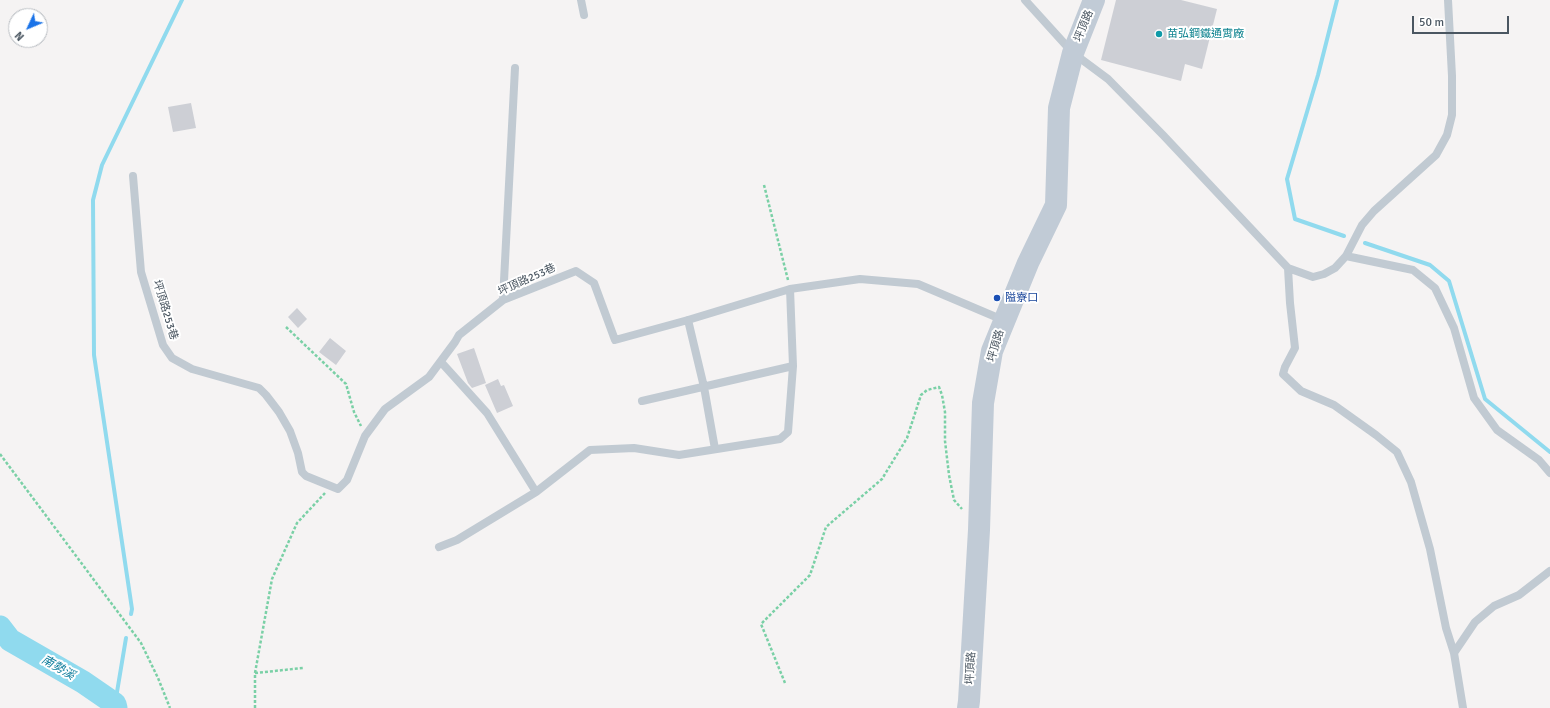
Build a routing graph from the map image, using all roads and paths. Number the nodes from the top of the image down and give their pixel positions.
1 (581, 0) edge
2 (1025, 0) edge
3 (1094, 0) edge
4 (1448, 0) edge
5 (584, 15) dead end
6 (1073, 53) junction
7 (515, 68) dead end
8 (133, 176) dead end
9 (764, 185) dead end
10 (1346, 256) junction
11 (1288, 268) junction
12 (790, 289) junction
13 (503, 300) junction
14 (688, 320) junction
15 (1004, 321) junction
16 (286, 327) dead end
17 (441, 362) junction
18 (793, 366) junction
19 (704, 387) junction
20 (642, 401) dead end
21 (365, 436) junction
22 (715, 449) junction
23 (0, 454) edge
24 (1550, 473) edge
25 (331, 487) junction
26 (536, 492) junction
27 (979, 530) junction
28 (439, 547) dead end
29 (1550, 571) edge
30 (1454, 653) junction
31 (303, 668) dead end
32 (255, 674) junction
33 (785, 682) dead end
34 (170, 708) edge
35 (255, 708) edge
36 (968, 708) edge
37 (1464, 708) edge

1 - 5 lane
2 - 6 lane
3 - 6 street, 坪頂路
4 - 10 lane
6 - 11 lane
6 - 15 street, 坪頂路
7 - 13 lane
8 - 25 lane, 坪頂路253巷
9 - 12 path
10 - 11 lane
10 - 24 lane
11 - 30 lane
12 - 14 lane, 坪頂路253巷
12 - 15 lane, 坪頂路253巷
12 - 18 lane
13 - 14 lane, 坪頂路253巷
13 - 17 lane, 坪頂路253巷
14 - 19 lane
15 - 27 street, 坪頂路
16 - 21 path
17 - 21 lane, 坪頂路253巷
17 - 26 lane
18 - 19 lane
18 - 22 lane
19 - 20 lane
19 - 22 lane
21 - 25 lane, 坪頂路253巷
22 - 26 lane
23 - 34 path
25 - 32 path
26 - 28 lane
27 - 33 path
27 - 36 street, 坪頂路
29 - 30 lane
30 - 37 lane
31 - 32 path
32 - 35 path

